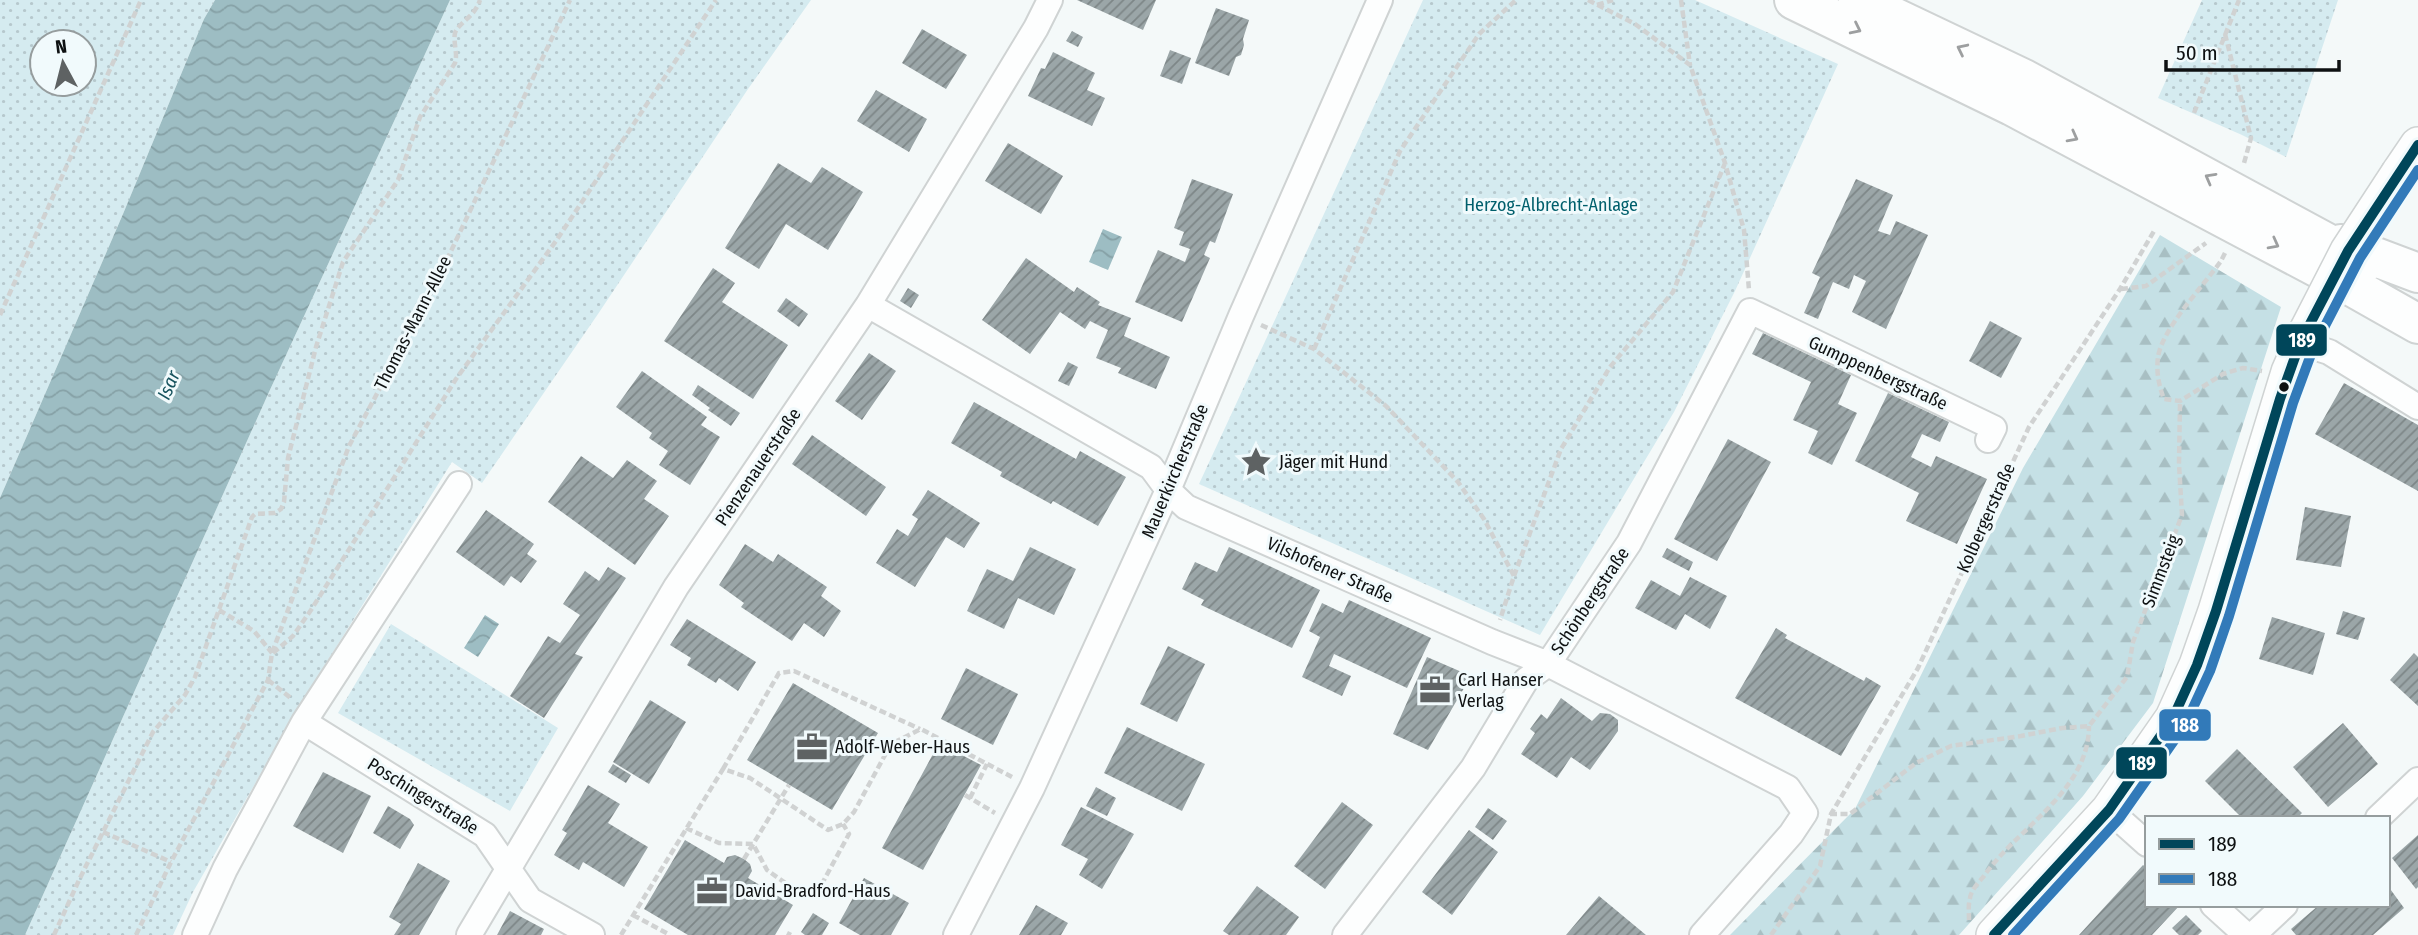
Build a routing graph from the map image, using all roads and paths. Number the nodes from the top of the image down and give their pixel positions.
1 (141, 0) edge
2 (480, 0) edge
3 (570, 0) edge
4 (716, 0) edge
5 (1050, 0) edge
6 (1380, 0) edge
7 (1516, 0) edge
8 (1588, 0) edge
9 (1613, 0) edge
10 (1681, 0) edge
11 (1794, 0) edge
12 (1858, 0) edge
13 (2239, 0) edge
14 (1597, 5) junction
15 (2225, 34) junction
16 (1690, 65) junction
17 (2018, 92) junction
18 (2194, 113) dead end
19 (2418, 145) edge
20 (1725, 163) junction
21 (2244, 163) dead end
22 (2154, 231) dead end
23 (2313, 234) junction
24 (2208, 242) dead end
25 (2226, 250) dead end
26 (2418, 273) edge
27 (2335, 276) junction
28 (2120, 289) junction
29 (2418, 293) edge
30 (867, 305) junction
31 (1750, 311) junction
32 (0, 315) edge
33 (1241, 316) junction
34 (2418, 324) edge
35 (2304, 337) junction
36 (2418, 343) edge
37 (1314, 349) junction
38 (2263, 371) dead end
39 (2180, 401) junction
40 (2418, 407) edge
41 (1988, 440) dead end
42 (459, 484) dead end
43 (1168, 490) junction
44 (1514, 576) junction
45 (219, 610) junction
46 (1492, 642) junction
47 (272, 653) junction
48 (1548, 664) junction
49 (268, 680) junction
50 (307, 718) junction
51 (2090, 726) junction
52 (921, 729) junction
53 (987, 764) junction
54 (723, 769) junction
55 (999, 770) dead end
56 (2418, 780) edge
57 (789, 785) dead end
58 (781, 797) junction
59 (980, 803) dead end
60 (2109, 810) junction
61 (1805, 813) junction
62 (1831, 814) junction
63 (2380, 816) edge
64 (843, 824) junction
65 (686, 828) junction
66 (103, 832) junction
67 (2145, 842) edge
68 (752, 844) junction
69 (744, 859) dead end
70 (171, 862) junction
71 (507, 867) junction
72 (2215, 907) edge
73 (2283, 907) edge
74 (633, 915) junction
75 (1982, 932) edge
76 (54, 935) edge
77 (136, 935) edge
78 (195, 935) edge
79 (469, 935) edge
80 (592, 935) edge
81 (621, 935) edge
82 (670, 935) edge
83 (956, 935) edge
84 (1345, 935) edge
85 (1702, 935) edge
86 (1771, 935) edge
87 (2246, 935) edge
88 (2253, 935) edge

1 - 32 path
2 - 45 path
3 - 47 path, Thomas-Mann-Allee
4 - 47 path
5 - 30 street, Pienzenauerstraße
6 - 33 street, Mauerkircherstraße
7 - 37 path
8 - 14 path
9 - 14 path
10 - 16 path
11 -> 17 highway
17 -> 12 highway
13 - 15 path
14 - 16 path
15 - 18 path
15 - 21 path
16 - 20 path
23 -> 17 highway
17 -> 27 highway
19 - 35 main road, bridge
20 - 31 path
20 - 44 path
22 - 28 path, Kolbergerstraße
23 - 26 highway
23 - 29 highway
24 - 28 path
25 - 39 path
27 - 34 highway
27 - 36 highway
28 - 62 path, Kolbergerstraße
30 - 43 street, Vilshofener Straße
30 - 71 street, Pienzenauerstraße
31 - 41 street, Gumppenbergstraße
31 - 48 street, Schönbergstraße
33 - 37 path
33 - 43 street, Mauerkircherstraße
35 - 40 street
35 - 60 main road
37 - 44 path
38 - 39 path
39 - 51 path, Simmsteig
42 - 50 street
43 - 46 street, Vilshofener Straße
43 - 83 street, Mauerkircherstraße
44 - 46 path
45 - 47 path
45 - 66 path
46 - 48 street, Vilshofener Straße
47 - 49 path, Thomas-Mann-Allee
48 - 61 street, Vilshofener Straße
48 - 84 street, Schönbergstraße
49 - 50 path
49 - 70 path, Thomas-Mann-Allee
50 - 71 street, Poschingerstraße
50 - 78 street
51 - 62 path
51 - 75 path, Simmsteig
52 - 53 path
52 - 54 path
52 - 64 path
53 - 55 path
53 - 59 path
54 - 58 path
54 - 65 path
56 - 63 street
57 - 58 path
58 - 64 path
58 - 68 path
60 - 67 street
60 - 75 main road
61 - 62 path
61 - 85 street
62 - 86 path, Kolbergerstraße
64 - 68 path
65 - 68 path
65 - 74 path
66 - 70 path
66 - 76 path
68 - 69 path
70 - 77 path, Thomas-Mann-Allee
71 - 79 street, Pienzenauerstraße
71 - 80 street, Poschingerstraße
72 - 87 street
73 - 88 street
74 - 81 path
74 - 82 path

